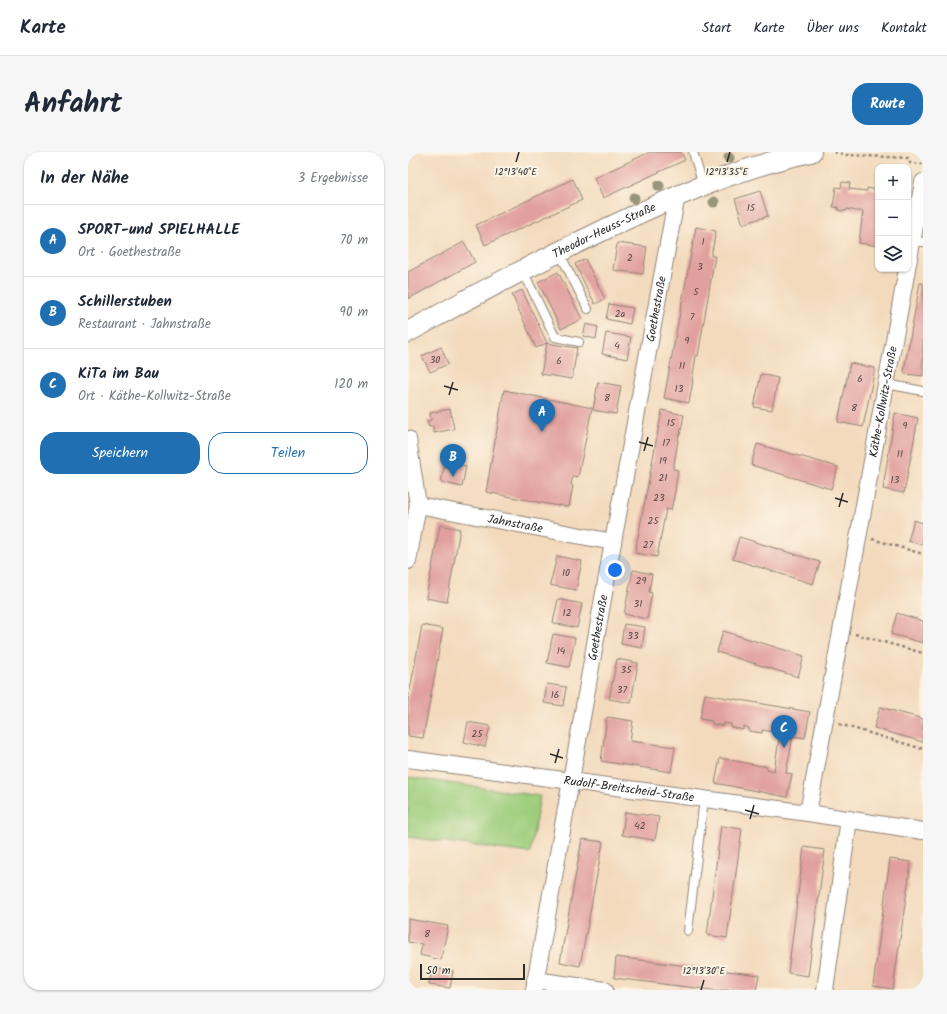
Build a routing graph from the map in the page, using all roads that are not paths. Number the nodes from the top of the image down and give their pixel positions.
1 (693, 152) edge
2 (811, 152) edge
3 (923, 182) edge
4 (703, 185) junction
5 (677, 195) junction
6 (918, 241) edge
7 (559, 252) junction
8 (911, 257) edge
9 (523, 270) junction
10 (906, 272) edge
11 (588, 309) dead end
12 (408, 332) edge
13 (580, 342) dead end
14 (886, 384) junction
15 (923, 391) edge
16 (408, 439) edge
17 (418, 505) junction
18 (613, 542) junction
19 (408, 561) edge
20 (408, 760) edge
21 (571, 782) junction
22 (704, 799) junction
23 (808, 813) junction
24 (849, 819) junction
25 (923, 831) edge
26 (688, 931) dead end
27 (534, 985) edge
28 (605, 990) edge
29 (825, 990) edge

1 - 4 lane
2 - 4 street, Theodor-Heuss-Straße
3 - 6 street
4 - 5 street, Theodor-Heuss-Straße
5 - 7 street, Theodor-Heuss-Straße
5 - 18 street, Goethestraße
6 - 8 street
7 - 9 street, Theodor-Heuss-Straße
7 - 11 lane
9 - 12 street, Theodor-Heuss-Straße
9 - 13 lane
10 - 14 street, Käthe-Kollwitz-Straße
14 - 15 lane
14 - 23 street, Käthe-Kollwitz-Straße
16 - 17 street
17 - 18 street, Jahnstraße
17 - 19 street
18 - 21 street, Goethestraße
20 - 21 street, Rudolf-Breitscheid-Straße
21 - 22 street, Rudolf-Breitscheid-Straße
21 - 27 street, Goethestraße
22 - 23 street, Rudolf-Breitscheid-Straße
22 - 26 lane
23 - 24 street, Rudolf-Breitscheid-Straße
24 - 25 street, Rudolf-Breitscheid-Straße
24 - 29 street
27 - 28 street

